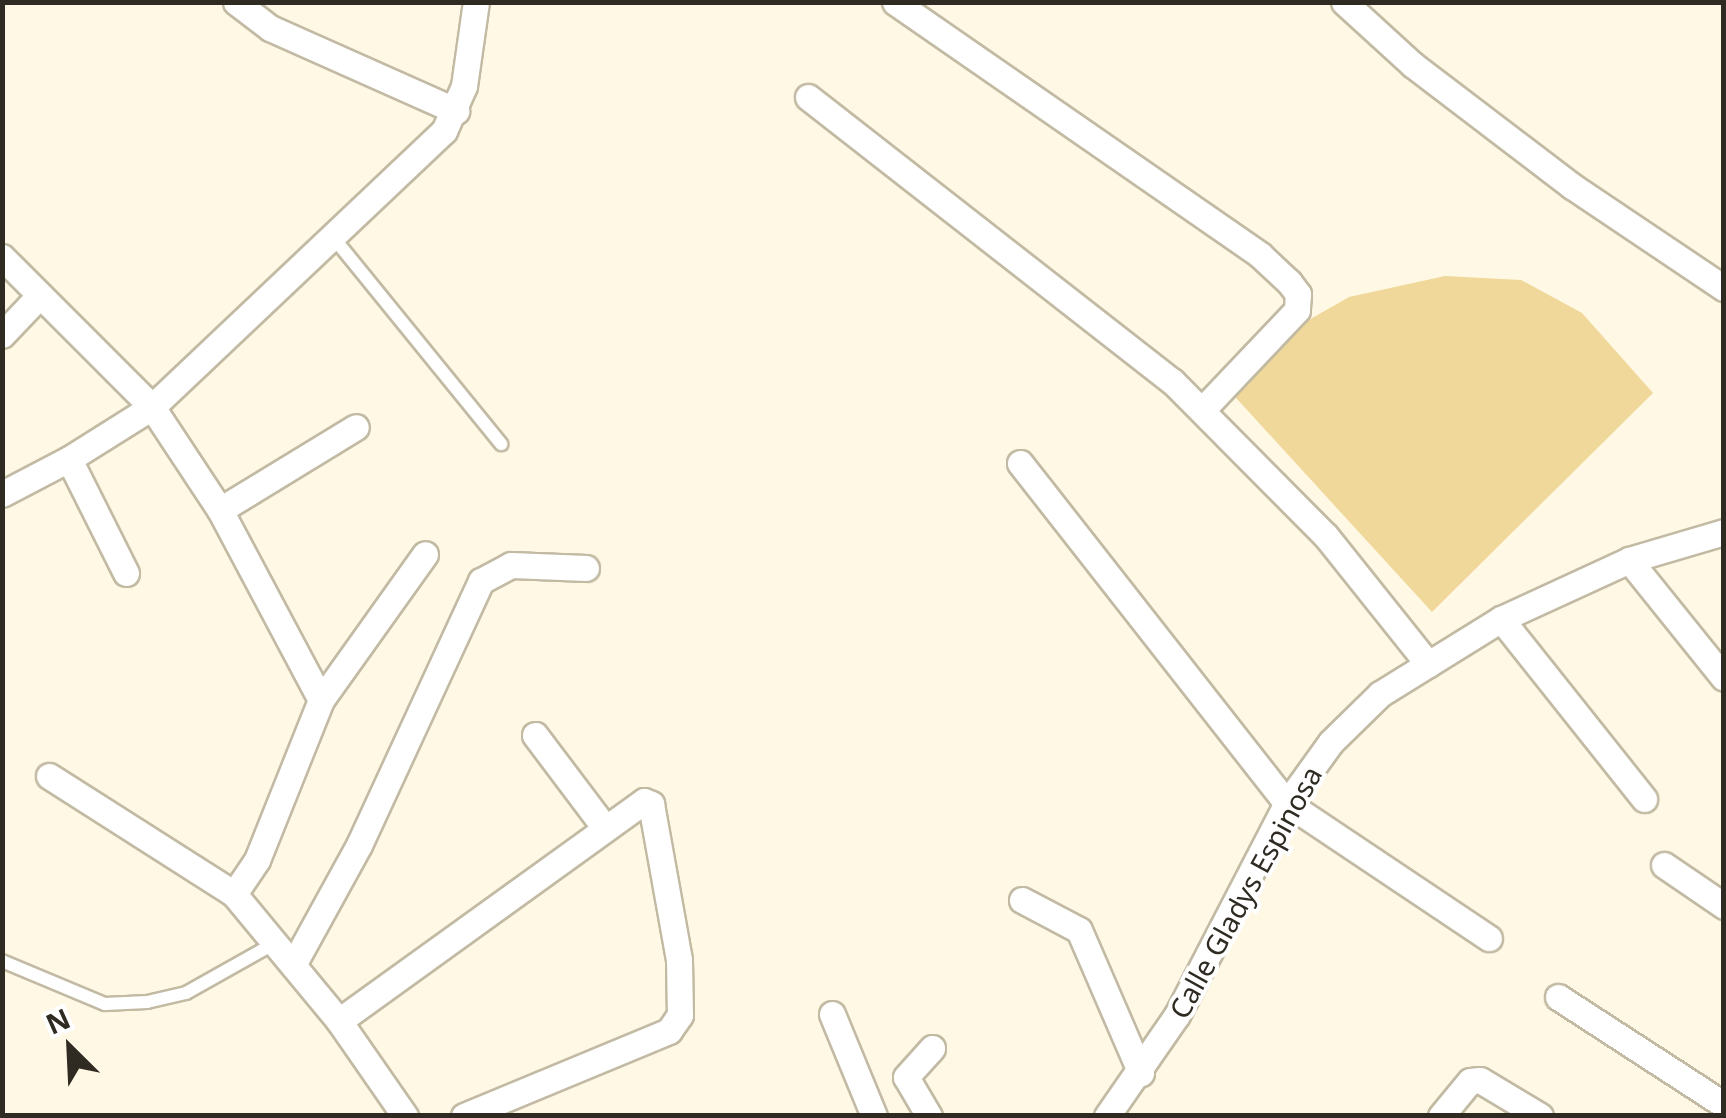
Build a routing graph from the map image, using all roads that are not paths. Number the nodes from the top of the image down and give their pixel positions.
1 (236, 2) edge
2 (476, 2) edge
3 (895, 2) edge
4 (1344, 2) edge
5 (808, 97) dead end
6 (456, 112) junction
7 (333, 237) junction
8 (2, 256) edge
9 (1724, 288) edge
10 (40, 296) junction
11 (2, 336) edge
12 (152, 407) junction
13 (1202, 410) junction
14 (356, 427) dead end
15 (501, 444) dead end
16 (69, 459) junction
17 (1020, 464) dead end
18 (2, 494) edge
19 (220, 510) junction
20 (1724, 532) edge
21 (425, 554) dead end
22 (1629, 560) junction
23 (586, 568) dead end
24 (126, 573) dead end
25 (1501, 619) junction
26 (1428, 664) junction
27 (1724, 678) edge
28 (321, 700) junction
29 (535, 735) dead end
30 (49, 776) dead end
31 (1644, 799) dead end
32 (1288, 804) junction
33 (606, 828) junction
34 (1664, 865) dead end
35 (234, 894) junction
36 (1022, 900) dead end
37 (1724, 906) edge
38 (1488, 938) dead end
39 (274, 943) junction
40 (2, 961) edge
41 (293, 965) junction
42 (1558, 997) dead end
43 (832, 1014) dead end
44 (339, 1021) junction
45 (932, 1048) dead end
46 (1141, 1073) junction
47 (1724, 1105) edge
48 (405, 1116) edge
49 (464, 1116) edge
50 (874, 1116) edge
51 (929, 1116) edge
52 (1107, 1116) edge
53 (1441, 1116) edge
54 (1540, 1116) edge

1 - 6 street
2 - 6 street
3 - 13 street
4 - 9 street
5 - 13 street
6 - 7 street
7 - 12 street
7 - 15 lane
8 - 10 street
10 - 11 street
10 - 12 street
12 - 16 street
12 - 19 street
13 - 26 street
14 - 19 street
16 - 18 street
16 - 24 street
17 - 32 street
19 - 28 street
20 - 22 street, Calle Gladys Espinosa
21 - 28 street
22 - 25 street, Calle Gladys Espinosa
22 - 27 street
23 - 41 street
25 - 26 street, Calle Gladys Espinosa
25 - 31 street
26 - 32 street, Calle Gladys Espinosa
28 - 35 street
29 - 33 street
30 - 35 street
32 - 38 street
32 - 46 street, Calle Gladys Espinosa
33 - 44 street
33 - 49 street
34 - 37 street
35 - 39 street
36 - 46 street
39 - 40 lane
39 - 41 street
41 - 44 street
42 - 47 street
43 - 50 street
44 - 48 street
45 - 51 street
46 - 52 street, Calle Gladys Espinosa
53 - 54 street

